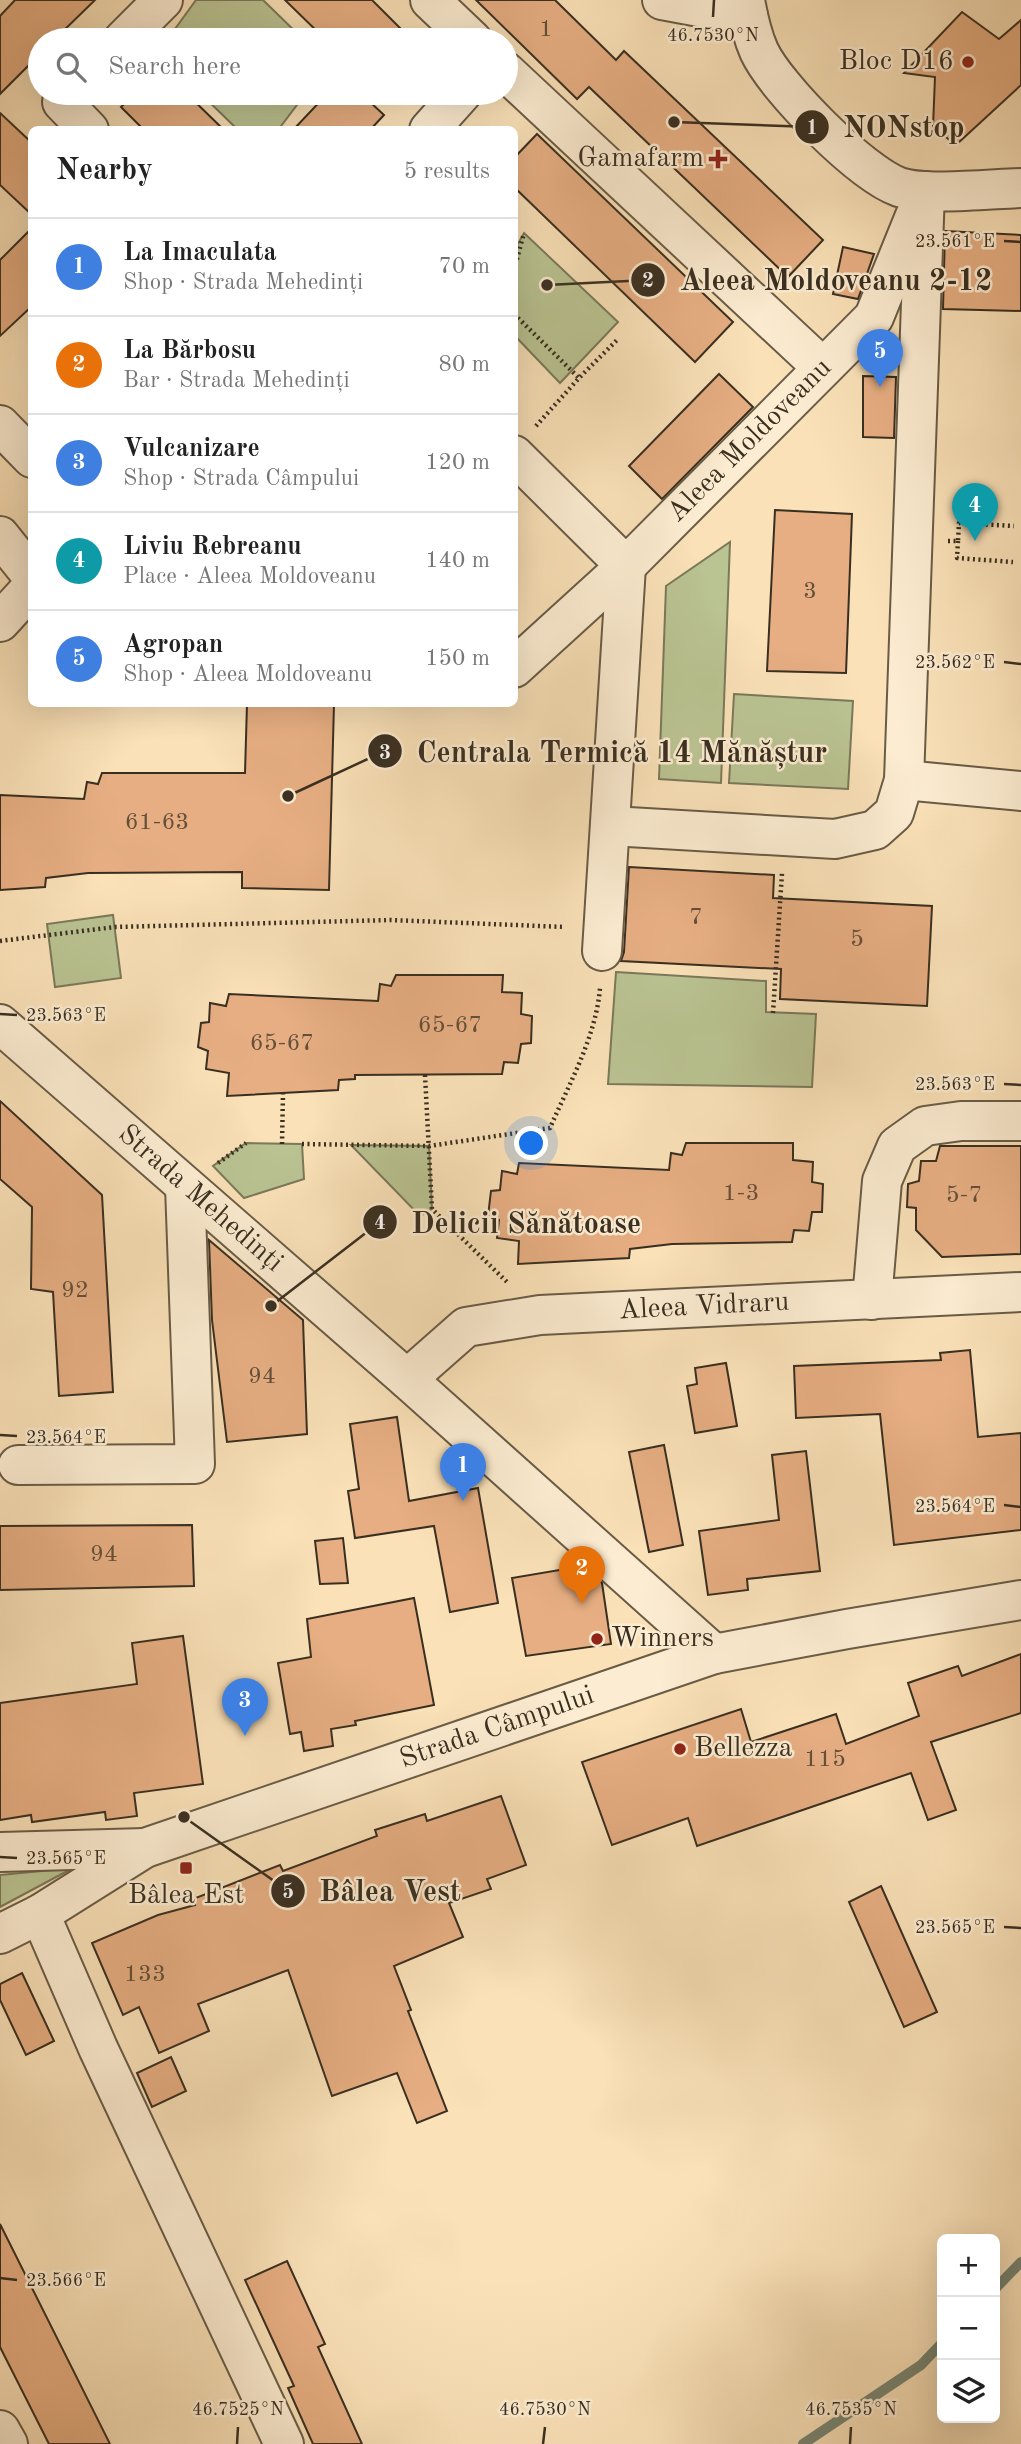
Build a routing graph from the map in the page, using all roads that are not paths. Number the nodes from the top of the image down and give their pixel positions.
1 (163, 0) edge
2 (430, 0) edge
3 (662, 0) edge
4 (747, 8) edge
5 (135, 28) edge
6 (459, 28) edge
7 (518, 83) edge
8 (64, 105) edge
9 (451, 105) edge
10 (85, 126) edge
11 (433, 126) edge
12 (1021, 188) edge
13 (925, 191) junction
14 (823, 368) junction
15 (524, 442) edge
16 (0, 536) edge
17 (626, 566) junction
18 (28, 571) edge
19 (28, 591) edge
20 (0, 622) edge
21 (518, 664) edge
22 (904, 780) junction
23 (1021, 790) edge
24 (611, 826) junction
25 (602, 951) road end
26 (0, 1024) edge
27 (1021, 1121) edge
28 (185, 1186) junction
29 (1021, 1292) edge
30 (872, 1300) junction
31 (407, 1380) junction
32 (18, 1465) dead end
33 (1021, 1600) edge
34 (715, 1654) junction
35 (145, 1848) junction
36 (0, 1852) edge
37 (40, 1914) junction
38 (0, 1934) edge
39 (0, 2430) edge
40 (8, 2444) edge
41 (284, 2444) edge

1 - 5 street
2 - 6 street
3 - 4 street
4 - 13 street
7 - 14 street
8 - 10 street
9 - 11 street
12 - 13 street
13 - 14 street, Aleea Moldoveanu
13 - 22 street
14 - 17 street, Aleea Moldoveanu
15 - 17 street
16 - 18 street
17 - 21 street, Aleea Moldoveanu
17 - 24 street
19 - 20 street
22 - 23 street
22 - 24 street
24 - 25 street
26 - 28 street, Strada Mehedinți
27 - 30 street
28 - 31 street, Strada Mehedinți
28 - 32 street
29 - 30 street, Aleea Vidraru
30 - 31 street, Aleea Vidraru
31 - 34 street, Strada Mehedinți
33 - 34 street, Strada Câmpului
34 - 35 street, Strada Câmpului
35 - 36 street
35 - 37 street, Strada Câmpului
37 - 38 street, Strada Câmpului
37 - 41 street
39 - 40 street

